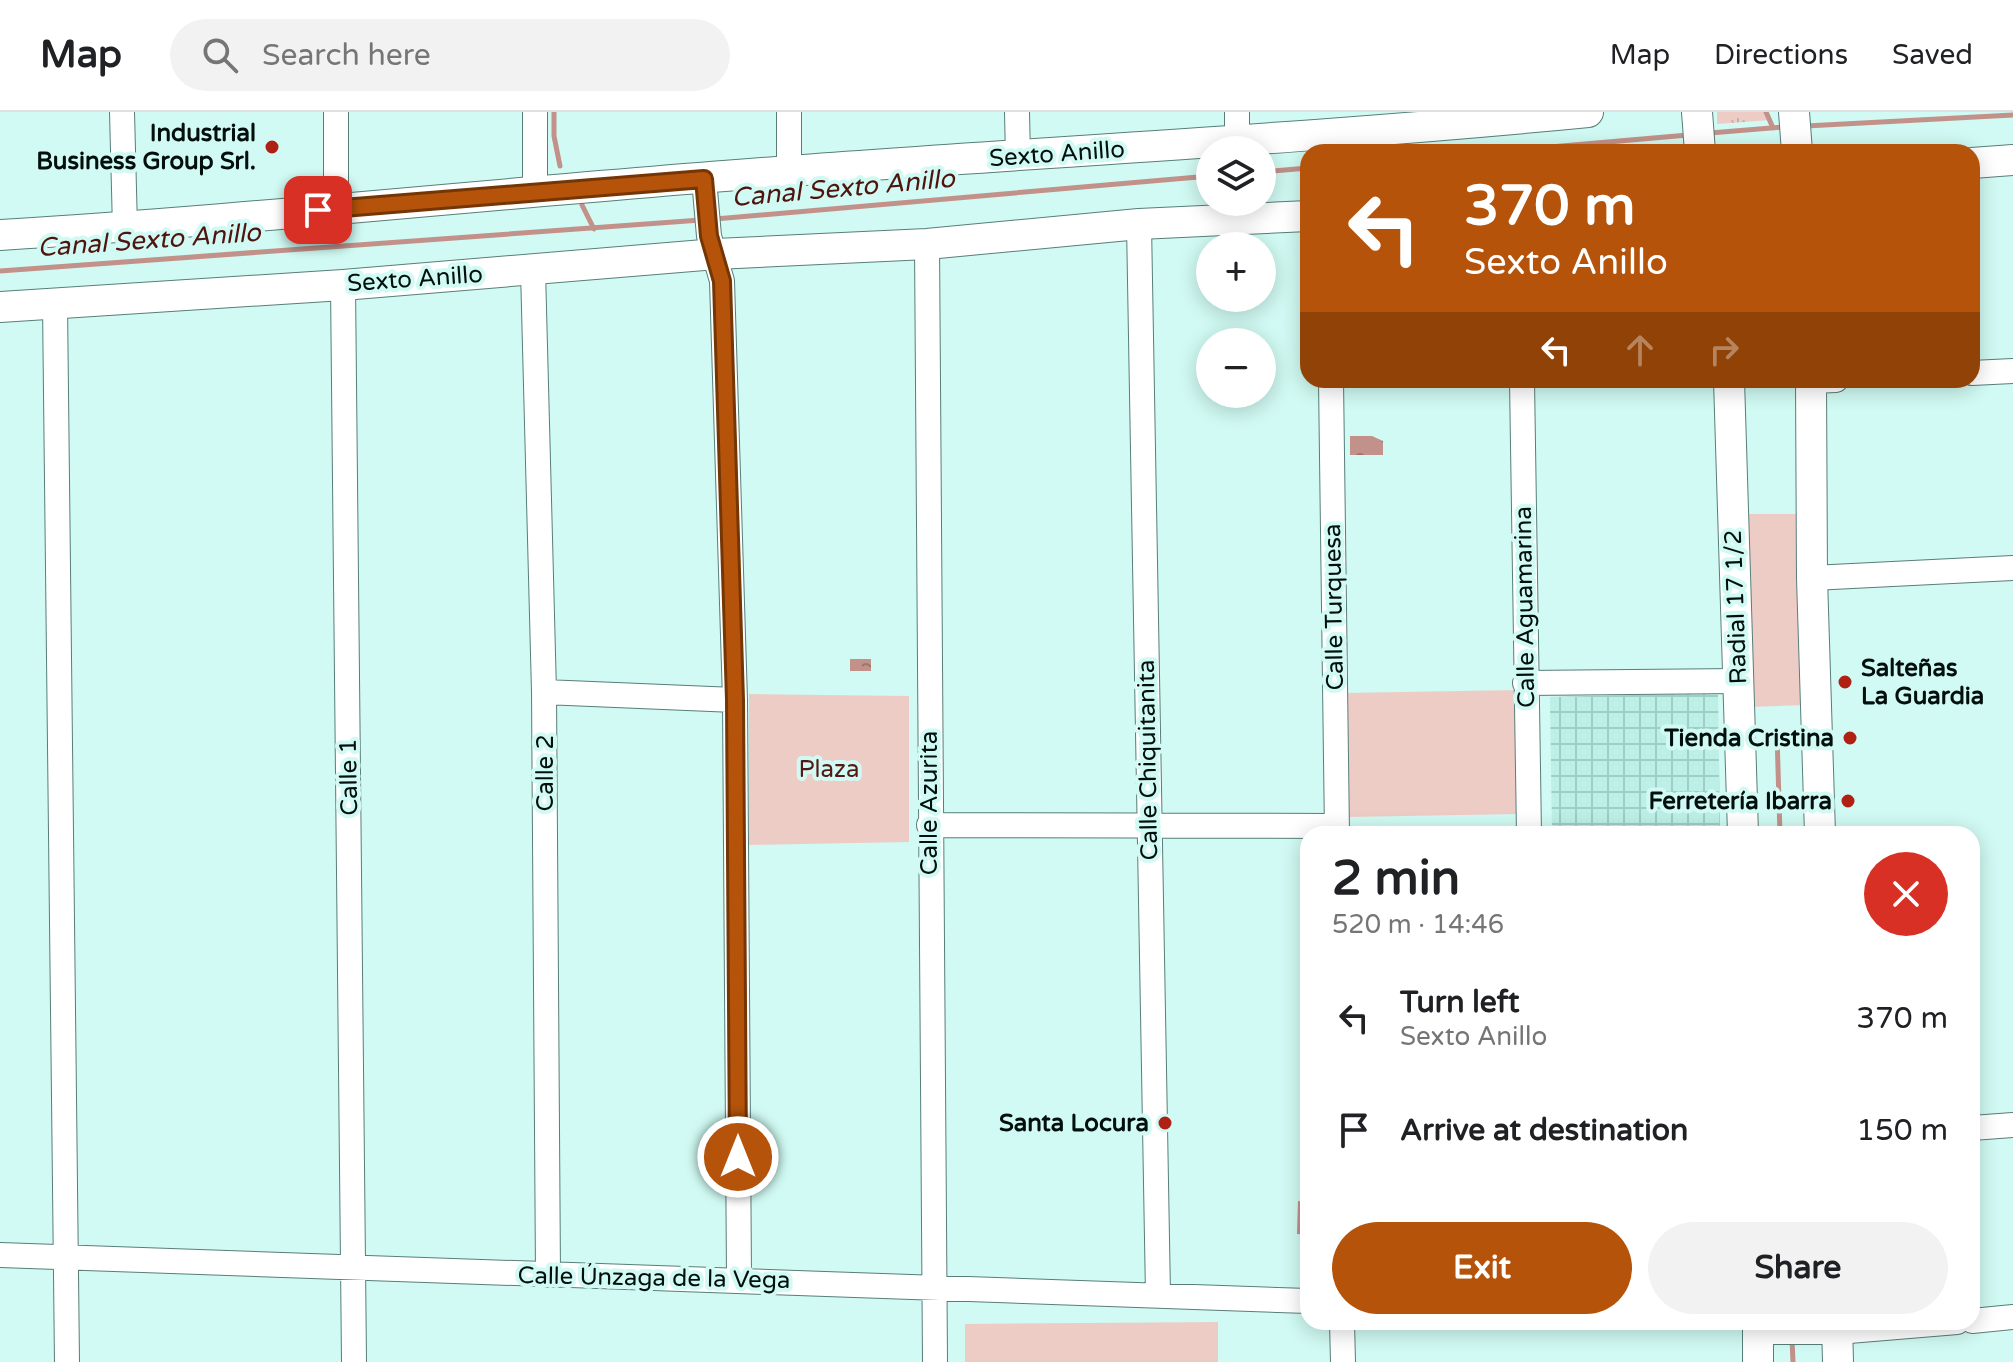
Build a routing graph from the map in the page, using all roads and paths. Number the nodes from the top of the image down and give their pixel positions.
1 (122, 112) edge
2 (336, 112) edge
3 (535, 112) edge
4 (789, 112) edge
5 (1017, 112) edge
6 (1588, 112) edge
7 (1794, 112) edge
8 (1696, 116) edge
9 (1468, 118) edge
10 (1237, 126) edge
11 (1699, 144) edge
12 (1796, 144) edge
13 (1018, 157) junction
14 (2013, 160) edge
15 (1980, 162) edge
16 (789, 171) junction
17 (705, 188) junction
18 (535, 190) junction
19 (336, 208) junction
20 (1300, 216) edge
21 (1139, 224) junction
22 (125, 228) junction
23 (0, 235) edge
24 (927, 244) junction
25 (712, 245) junction
26 (533, 270) junction
27 (343, 285) junction
28 (55, 304) junction
29 (0, 307) edge
30 (2013, 371) edge
31 (1980, 373) edge
32 (1331, 388) edge
33 (1522, 388) edge
34 (1729, 388) edge
35 (1820, 388) edge
36 (2013, 568) edge
37 (1812, 578) junction
38 (1738, 681) junction
39 (1525, 683) junction
40 (544, 692) junction
41 (735, 700) junction
42 (929, 825) junction
43 (1149, 826) junction
44 (1336, 826) edge
45 (1529, 826) edge
46 (1743, 826) edge
47 (1820, 826) edge
48 (1300, 829) edge
49 (2013, 1125) edge
50 (1980, 1127) edge
51 (0, 1255) edge
52 (65, 1257) junction
53 (354, 1269) junction
54 (548, 1275) junction
55 (739, 1278) junction
56 (933, 1287) junction
57 (1158, 1295) junction
58 (1300, 1301) edge
59 (2013, 1317) edge
60 (1980, 1320) edge
61 (1342, 1330) edge
62 (1762, 1330) edge
63 (1832, 1330) edge
64 (67, 1362) edge
65 (354, 1362) edge
66 (935, 1362) edge
67 (1343, 1362) edge
68 (1758, 1362) edge
69 (1838, 1362) edge

1 - 22 street
2 - 19 street
3 - 18 street
4 - 16 street
5 - 13 street
6 - 9 main road, Sexto Anillo
7 - 12 main road
8 - 11 main road
9 - 10 main road, Sexto Anillo
10 - 13 main road, Sexto Anillo
13 - 16 main road, Sexto Anillo
14 - 15 main road
16 - 17 main road, Sexto Anillo
17 - 18 main road, Sexto Anillo
17 - 25 street
18 - 19 main road, Sexto Anillo
19 - 22 main road, Sexto Anillo
20 - 21 main road, Sexto Anillo
21 - 24 main road, Sexto Anillo
21 - 43 street, Calle Chiquitanita
22 - 23 main road, Sexto Anillo
24 - 25 main road, Sexto Anillo
24 - 42 street, Calle Azurita
25 - 26 main road, Sexto Anillo
25 - 41 street
26 - 27 main road, Sexto Anillo
26 - 40 street, Calle 2
27 - 28 main road, Sexto Anillo
27 - 53 street, Calle 1
28 - 29 main road, Sexto Anillo
28 - 52 street
30 - 31 street
32 - 44 street, Calle Turquesa
33 - 39 street, Calle Aguamarina
34 - 38 main road, Radial 17 1/2
35 - 37 main road
36 - 37 street
37 - 47 main road
38 - 39 street
38 - 46 main road, Radial 17 1/2
39 - 45 street, Calle Aguamarina
40 - 41 street
40 - 54 street, Calle 2
41 - 55 street
42 - 43 street
42 - 56 street, Calle Azurita
43 - 48 street
43 - 57 street, Calle Chiquitanita
49 - 50 street
51 - 52 street, Calle Únzaga de la Vega
52 - 53 street, Calle Únzaga de la Vega
52 - 64 street
53 - 54 street, Calle Únzaga de la Vega
53 - 65 street, Calle 1
54 - 55 street, Calle Únzaga de la Vega
55 - 56 street, Calle Únzaga de la Vega
56 - 57 street, Calle Únzaga de la Vega
56 - 66 street, Calle Azurita
57 - 58 street, Calle Únzaga de la Vega
59 - 60 street
61 - 67 street
62 - 68 main road
63 - 69 main road

